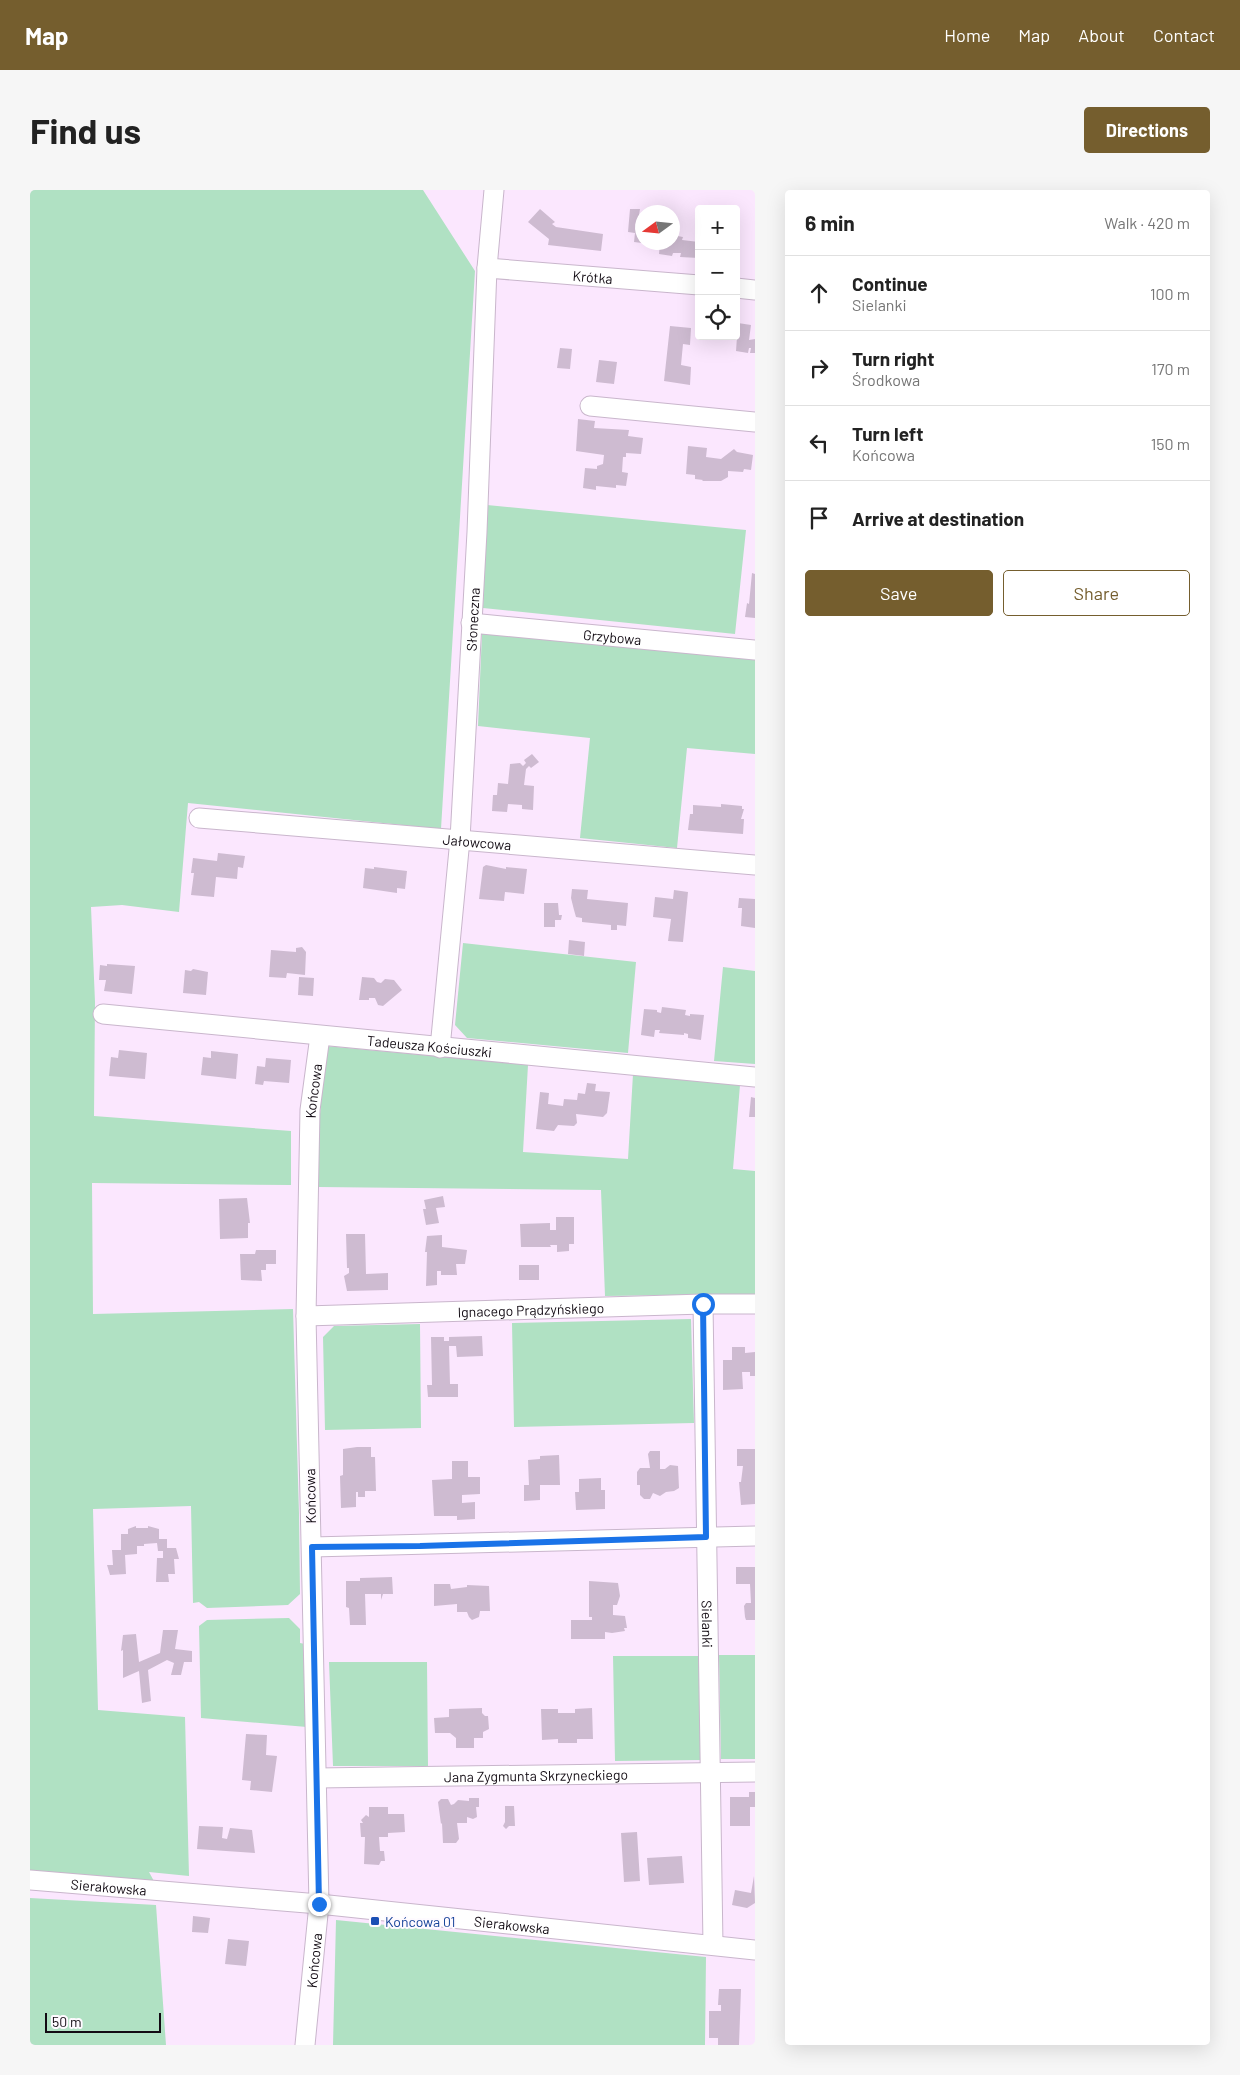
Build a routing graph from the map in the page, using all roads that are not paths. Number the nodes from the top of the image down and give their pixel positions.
1 (494, 190) edge
2 (487, 268) junction
3 (695, 285) edge
4 (740, 288) edge
5 (755, 290) edge
6 (590, 406) dead end
7 (755, 422) edge
8 (471, 623) junction
9 (755, 650) edge
10 (199, 818) dead end
11 (460, 839) junction
12 (755, 865) edge
13 (103, 1014) dead end
14 (320, 1036) junction
15 (440, 1048) junction
16 (755, 1077) edge
17 (703, 1304) junction
18 (755, 1304) edge
19 (306, 1316) junction
20 (755, 1536) edge
21 (706, 1537) junction
22 (312, 1547) junction
23 (710, 1772) junction
24 (755, 1772) edge
25 (317, 1778) junction
26 (30, 1880) edge
27 (319, 1904) junction
28 (713, 1945) junction
29 (755, 1950) edge
30 (305, 2045) edge

1 - 2 street, Słoneczna
2 - 3 street, Krótka
2 - 8 street, Słoneczna
4 - 5 street
6 - 7 street
8 - 9 street, Grzybowa
8 - 11 street, Słoneczna
10 - 11 street, Jałowcowa
11 - 12 street, Jałowcowa
11 - 15 street, Słoneczna
13 - 14 street, Tadeusza Kościuszki
14 - 15 street, Tadeusza Kościuszki
14 - 19 street, Końcowa
15 - 16 street, Tadeusza Kościuszki
17 - 18 street, Ignacego Prądzyńskiego
17 - 19 street, Ignacego Prądzyńskiego
17 - 21 street, Sielanki
19 - 22 street, Końcowa
20 - 21 street
21 - 22 street
21 - 23 street, Sielanki
22 - 25 street, Końcowa
23 - 24 street, Jana Zygmunta Skrzyneckiego
23 - 25 street, Jana Zygmunta Skrzyneckiego
23 - 28 street, Sielanki
25 - 27 street, Końcowa
26 - 27 street, Sierakowska
27 - 28 street, Sierakowska
27 - 30 street, Końcowa
28 - 29 street, Sierakowska

